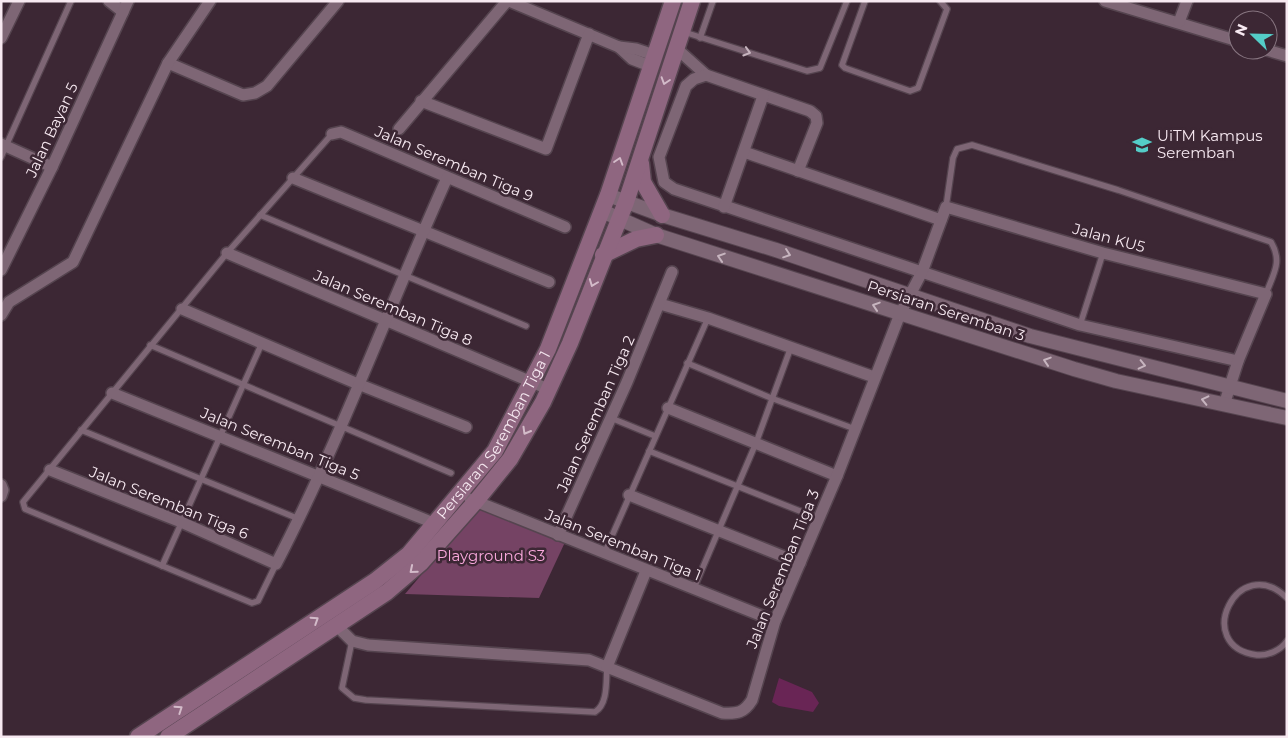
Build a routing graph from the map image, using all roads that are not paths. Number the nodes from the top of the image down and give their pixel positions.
1 (19, 1) edge
2 (71, 1) edge
3 (109, 1) edge
4 (210, 1) edge
5 (338, 1) edge
6 (508, 1) edge
7 (673, 1) edge
8 (692, 1) edge
9 (713, 1) edge
10 (847, 1) edge
11 (865, 1) edge
12 (940, 1) edge
13 (1105, 1) edge
14 (1187, 1) edge
15 (126, 6) edge
16 (1179, 22) junction
17 (682, 31) junction
18 (589, 34) junction
19 (1, 38) edge
20 (700, 38) junction
21 (1228, 38) edge
22 (676, 48) junction
23 (652, 61) junction
24 (168, 63) junction
25 (706, 75) junction
26 (763, 96) junction
27 (421, 101) junction
28 (399, 129) dead end
29 (332, 134) joint
30 (3, 149) edge
31 (744, 152) junction
32 (640, 159) junction
33 (52, 167) junction
34 (798, 171) junction
35 (293, 178) junction
36 (446, 178) junction
37 (608, 195) junction
38 (626, 202) junction
39 (946, 206) junction
40 (724, 207) junction
41 (602, 211) junction
42 (260, 215) junction
43 (662, 215) junction
44 (619, 218) junction
45 (941, 220) junction
46 (564, 227) dead end
47 (422, 232) junction
48 (656, 235) junction
49 (227, 253) junction
50 (1103, 253) junction
51 (603, 255) junction
52 (1, 270) edge
53 (672, 272) dead end
54 (922, 272) junction
55 (404, 276) junction
56 (548, 282) dead end
57 (909, 294) junction
58 (1266, 294) junction
59 (660, 304) junction
60 (182, 309) junction
61 (900, 314) junction
62 (1, 315) edge
63 (708, 318) junction
64 (384, 321) junction
65 (1080, 325) junction
66 (526, 326) dead end
67 (262, 343) junction
68 (150, 346) junction
69 (790, 347) junction
70 (1122, 360) junction
71 (1238, 360) junction
72 (687, 363) junction
73 (874, 378) junction
74 (1116, 381) junction
75 (531, 382) junction
76 (358, 384) junction
77 (243, 385) junction
78 (1230, 386) junction
79 (548, 389) junction
80 (112, 393) junction
81 (771, 398) junction
82 (1287, 401) edge
83 (1224, 405) junction
84 (668, 408) junction
85 (611, 418) junction
86 (1287, 418) edge
87 (466, 427) dead end
88 (342, 428) junction
89 (855, 429) junction
90 (81, 430) junction
91 (221, 436) junction
92 (655, 436) junction
93 (756, 443) junction
94 (649, 450) junction
95 (50, 470) junction
96 (451, 473) dead end
97 (321, 476) junction
98 (837, 476) junction
99 (201, 479) junction
100 (1, 485) edge
101 (738, 488) junction
102 (459, 494) junction
103 (629, 495) junction
104 (1, 496) edge
105 (476, 501) junction
106 (299, 519) junction
107 (820, 519) junction
108 (181, 522) junction
109 (436, 524) junction
110 (718, 532) junction
111 (558, 535) junction
112 (604, 554) junction
113 (800, 563) junction
114 (276, 564) junction
115 (162, 566) junction
116 (646, 571) junction
117 (694, 590) junction
118 (1287, 597) edge
119 (775, 621) junction
120 (337, 626) junction
121 (1287, 640) edge
122 (352, 641) junction
123 (607, 667) junction
124 (138, 737) edge
125 (168, 737) edge

1 - 19 street
2 - 30 lane
3 - 15 street
4 - 24 street
5 - 24 street
6 - 18 street
6 - 27 street
7 - 23 main road, Persiaran Seremban Tiga 1
8 - 17 main road, Persiaran Seremban Tiga 1
9 - 20 lane
20 -> 10 lane
11 - 12 lane
13 - 16 street
14 - 16 street
15 - 33 street, Jalan Bayan 5
16 - 21 street
17 - 20 lane
17 - 22 main road, Persiaran Seremban Tiga 1
18 - 23 street
18 - 27 street
22 - 25 street
22 -> 32 main road, Persiaran Seremban Tiga 1
37 -> 23 main road, Persiaran Seremban Tiga 1
24 - 62 street
25 - 26 street
25 - 40 street
26 - 31 street
26 - 34 street
27 - 28 street
29 - 35 lane
29 - 36 street, Jalan Seremban Tiga 9
30 - 33 street
31 - 34 street
31 - 40 street
32 - 38 main road, Persiaran Seremban Tiga 1
32 - 43 main road
33 - 52 street, Jalan Bayan 5
34 - 45 street
35 - 42 lane
35 - 47 street
36 - 46 street, Jalan Seremban Tiga 9
36 - 47 street
37 - 38 street, Persiaran Seremban 3
37 - 41 main road, Persiaran Seremban Tiga 1
38 - 43 street, Persiaran Seremban 3
38 - 44 main road, Persiaran Seremban Tiga 1
39 - 45 street, Jalan Seremban Tiga 3
39 - 50 street, Jalan KU5
39 - 58 lane
40 - 54 street
41 - 44 street, Persiaran Seremban 3
41 - 75 main road, Persiaran Seremban Tiga 1
42 - 49 lane
42 - 55 lane
43 -> 57 street, Persiaran Seremban 3
44 - 48 street, Persiaran Seremban 3
44 - 51 main road, Persiaran Seremban Tiga 1
45 - 54 street, Jalan Seremban Tiga 3
47 - 55 street
47 - 56 street
48 - 51 main road
61 -> 48 street, Persiaran Seremban 3
49 - 60 lane
49 - 64 street, Jalan Seremban Tiga 8
50 - 58 street, Jalan KU5
50 - 65 lane
51 -> 79 main road, Persiaran Seremban Tiga 1
53 - 59 street, Jalan Seremban Tiga 2
54 - 57 street, Jalan Seremban Tiga 3
54 - 65 street
55 - 64 street
55 - 66 lane
57 - 61 street, Jalan Seremban Tiga 3
57 - 70 street, Persiaran Seremban 3
58 - 71 street
59 - 63 street
59 - 85 street, Jalan Seremban Tiga 2
60 - 67 street
60 - 68 lane
61 - 73 street, Jalan Seremban Tiga 3
74 -> 61 street, Persiaran Seremban 3
63 - 69 street
63 - 72 lane
64 - 75 street, Jalan Seremban Tiga 8
64 - 76 street
65 - 71 street
67 - 76 street
67 - 77 lane
68 - 77 lane
68 - 80 lane
69 - 73 street
69 - 81 lane
70 - 74 street
70 -> 78 street, Persiaran Seremban 3
71 - 78 street
72 - 81 lane
72 - 84 lane
73 - 89 street, Jalan Seremban Tiga 3
83 -> 74 street, Persiaran Seremban 3
75 - 79 street, Jalan Seremban Tiga 8
75 - 102 main road, Persiaran Seremban Tiga 1
76 - 87 street
76 - 88 street
77 - 88 lane
77 - 91 lane
78 - 82 street, Persiaran Seremban 3
78 - 83 street
79 -> 105 main road, Persiaran Seremban Tiga 1
80 - 90 lane
80 - 91 street, Jalan Seremban Tiga 5
81 - 89 lane
81 - 93 lane
83 - 86 street, Persiaran Seremban 3
84 - 92 lane
84 - 93 street
85 - 92 lane
85 - 111 street, Jalan Seremban Tiga 2
88 - 96 lane
88 - 97 street
89 - 98 street, Jalan Seremban Tiga 3
90 - 95 lane
90 - 99 lane
91 - 97 street, Jalan Seremban Tiga 5
91 - 99 lane
92 - 94 lane
93 - 98 street
93 - 101 lane
94 - 101 lane
94 - 103 lane
95 - 108 street, Jalan Seremban Tiga 6
95 - 115 lane
97 - 106 street
97 - 109 street, Jalan Seremban Tiga 5
98 - 107 street, Jalan Seremban Tiga 3
99 - 106 lane
99 - 108 lane
100 - 104 street
101 - 107 lane
101 - 110 lane
102 - 105 street, Jalan Seremban Tiga 1
102 - 109 main road, Persiaran Seremban Tiga 1
103 - 110 street
103 - 112 lane
105 - 111 street, Jalan Seremban Tiga 1
105 -> 120 main road, Persiaran Seremban Tiga 1
106 - 114 street
107 - 113 street, Jalan Seremban Tiga 3
108 - 114 street, Jalan Seremban Tiga 6
108 - 115 lane
124 -> 109 main road, Persiaran Seremban Tiga 1
110 - 113 street
110 - 117 lane
111 - 112 street, Jalan Seremban Tiga 1
112 - 116 street, Jalan Seremban Tiga 1
113 - 119 street, Jalan Seremban Tiga 3
114 - 115 lane
116 - 117 street, Jalan Seremban Tiga 1
116 - 123 street
117 - 119 street, Jalan Seremban Tiga 1
118 - 121 lane
119 - 123 street, Jalan Seremban Tiga 3
120 - 122 street
120 - 125 main road, Persiaran Seremban Tiga 1
122 - 123 street, Jalan Seremban Tiga 3
122 - 123 lane

